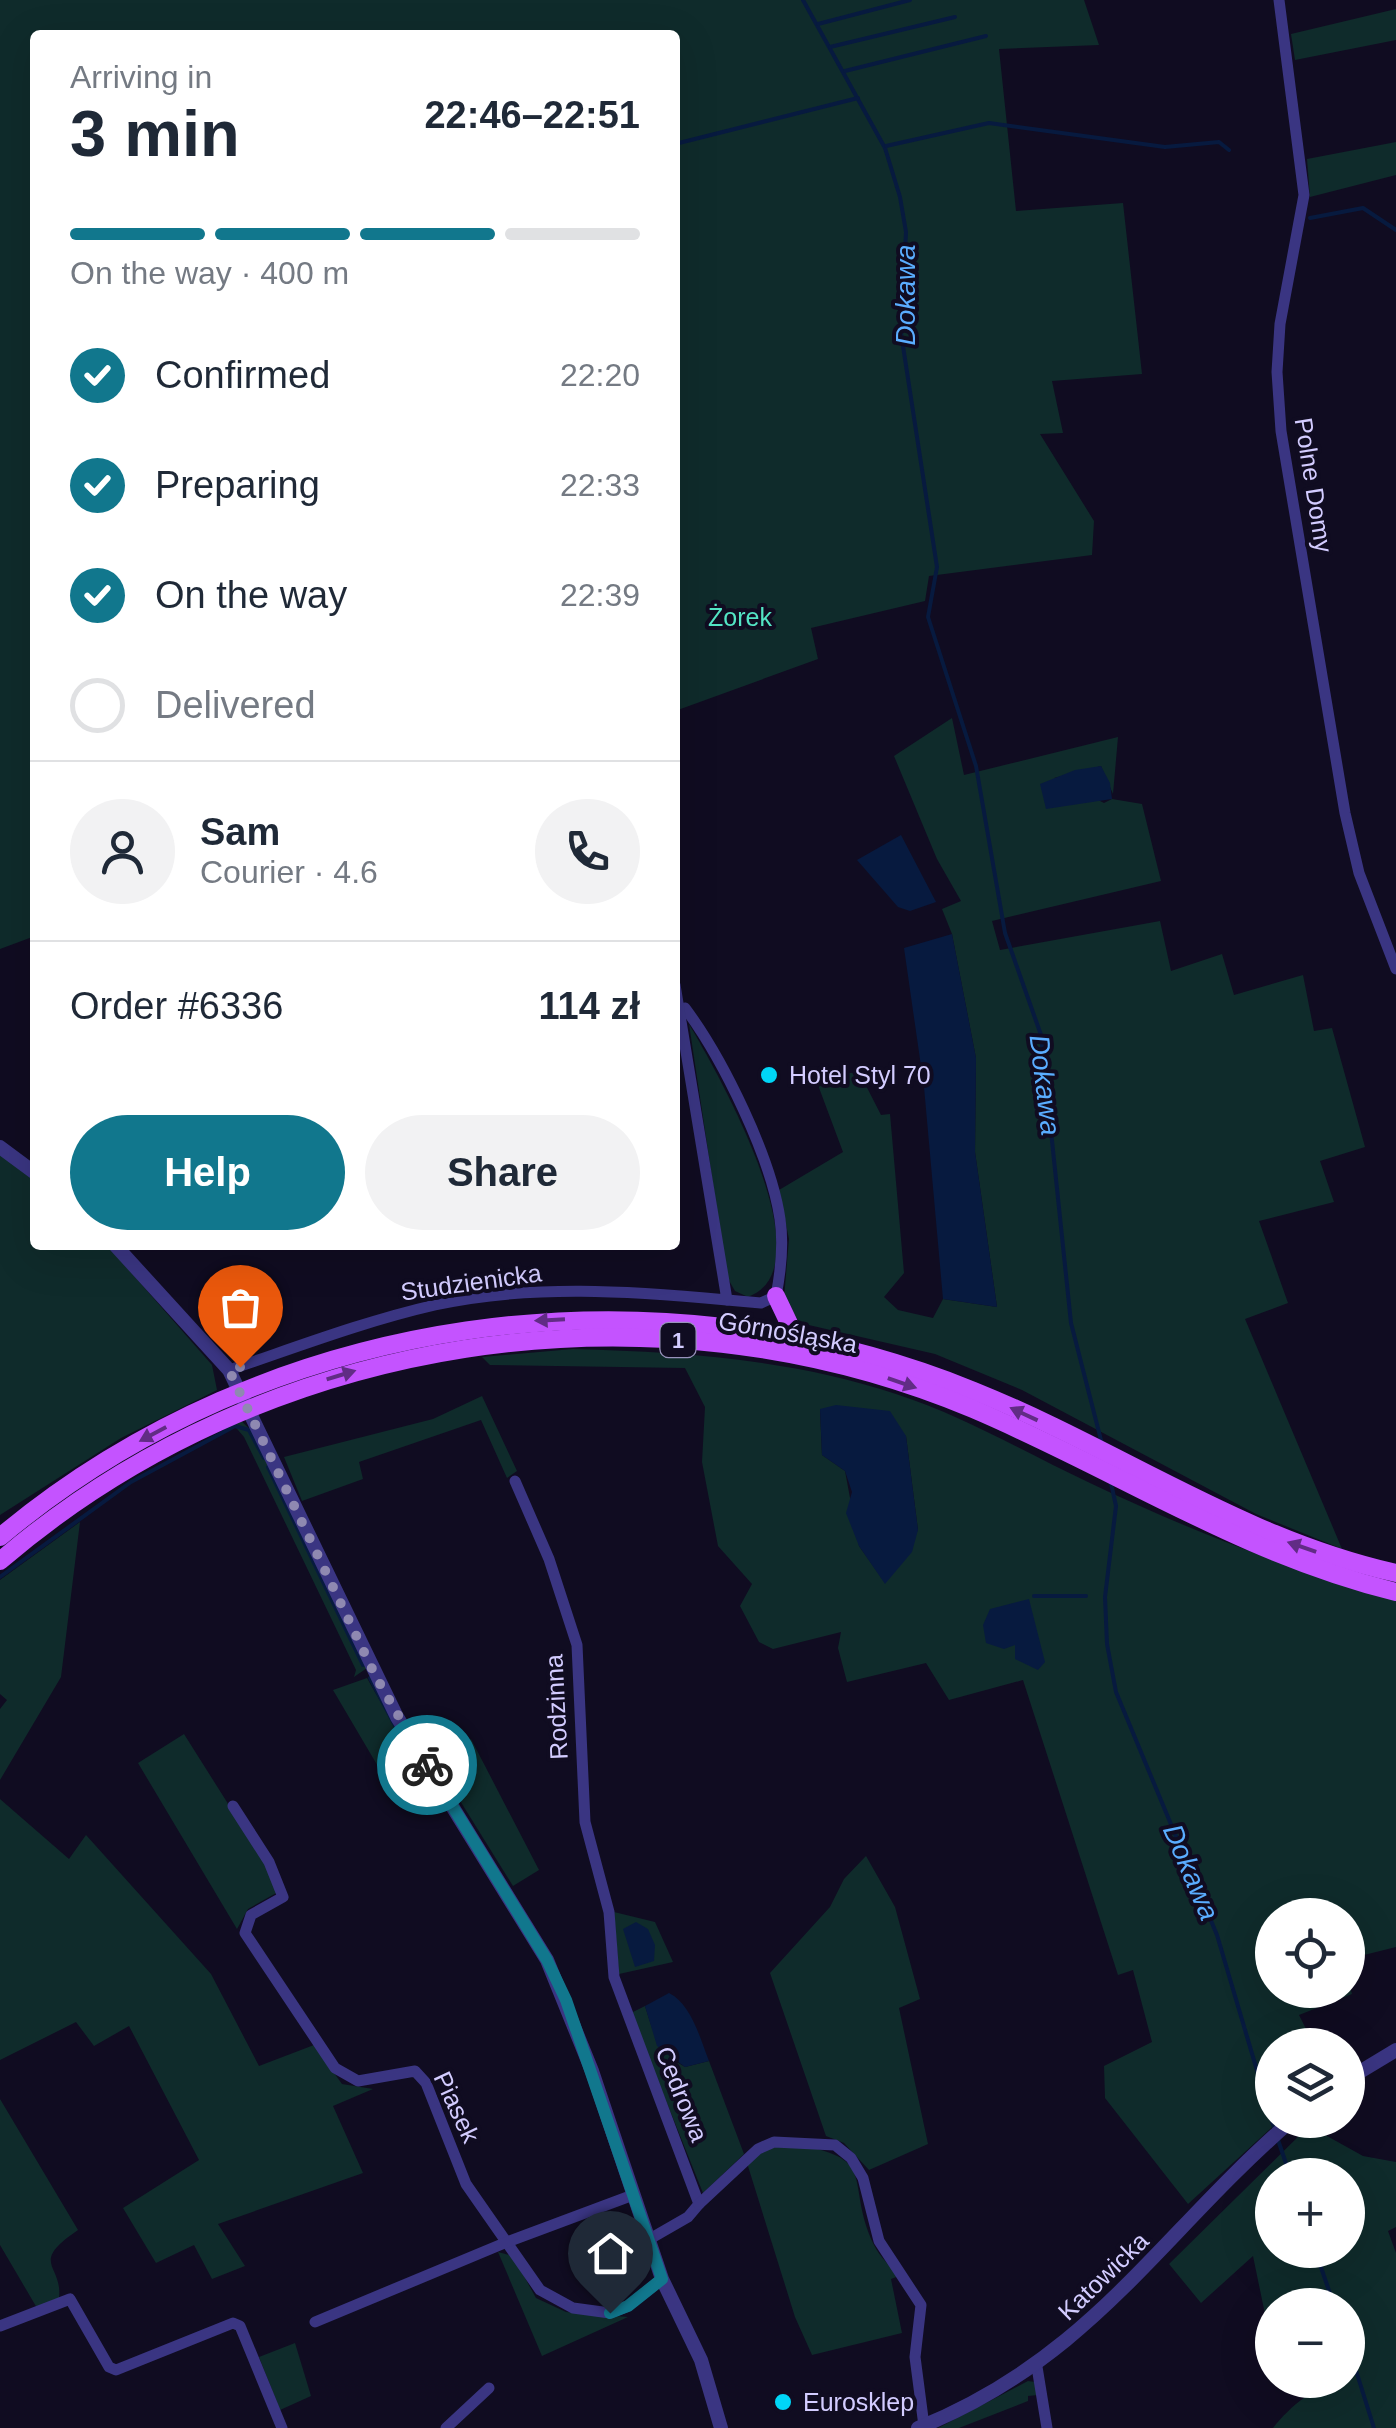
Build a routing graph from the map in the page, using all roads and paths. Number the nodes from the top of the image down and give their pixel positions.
1 (1279, 0) edge
2 (1396, 969) edge
3 (680, 1001) edge
4 (681, 1004) junction
5 (0, 1148) edge
6 (30, 1169) edge
7 (121, 1250) edge
8 (776, 1296) junction
9 (727, 1300) junction
10 (796, 1338) junction
11 (229, 1370) junction
12 (245, 1400) junction
13 (1094, 1458) junction
14 (515, 1480) dead end
15 (0, 1537) edge
16 (0, 1561) edge
17 (1396, 1574) edge
18 (1396, 1592) edge
19 (233, 1806) dead end
20 (611, 1939) joint
21 (1396, 2050) edge
22 (1365, 2069) edge
23 (1272, 2138) edge
24 (633, 2195) junction
25 (699, 2204) junction
26 (648, 2240) junction
27 (507, 2242) junction
28 (662, 2279) junction
29 (315, 2322) dead end
30 (0, 2326) edge
31 (1037, 2367) junction
32 (488, 2388) dead end
33 (921, 2427) edge
34 (282, 2428) edge
35 (446, 2428) edge
36 (721, 2428) edge
37 (1048, 2428) edge

1 - 2 street, Polne Domy
3 - 4 street
4 - 8 street
4 - 9 street
5 - 6 street
7 - 11 street
8 - 9 street, Studzienicka
8 - 10 main road
9 - 11 street, Studzienicka
10 -> 12 main road, Górnośląska / 1
13 -> 10 main road, Górnośląska / 1
11 - 12 street
12 -> 13 main road, Górnośląska / 1
12 -> 15 main road, Górnośląska / 1
12 - 16 main road, Górnośląska / 1
12 - 24 street
17 -> 13 main road, Górnośląska / 1
13 - 18 main road, Górnośląska / 1
14 - 20 street, Rodzinna
19 - 27 street, Piasek
20 - 25 street, Cedrowa
21 - 22 street
23 - 31 street, Katowicka
24 - 26 street
24 - 27 street
25 - 26 street
25 - 33 street
26 - 28 street
27 - 28 street, Piasek
27 - 29 street
28 - 36 street
30 - 34 street
31 - 33 street, Katowicka
31 - 37 street
32 - 35 street

